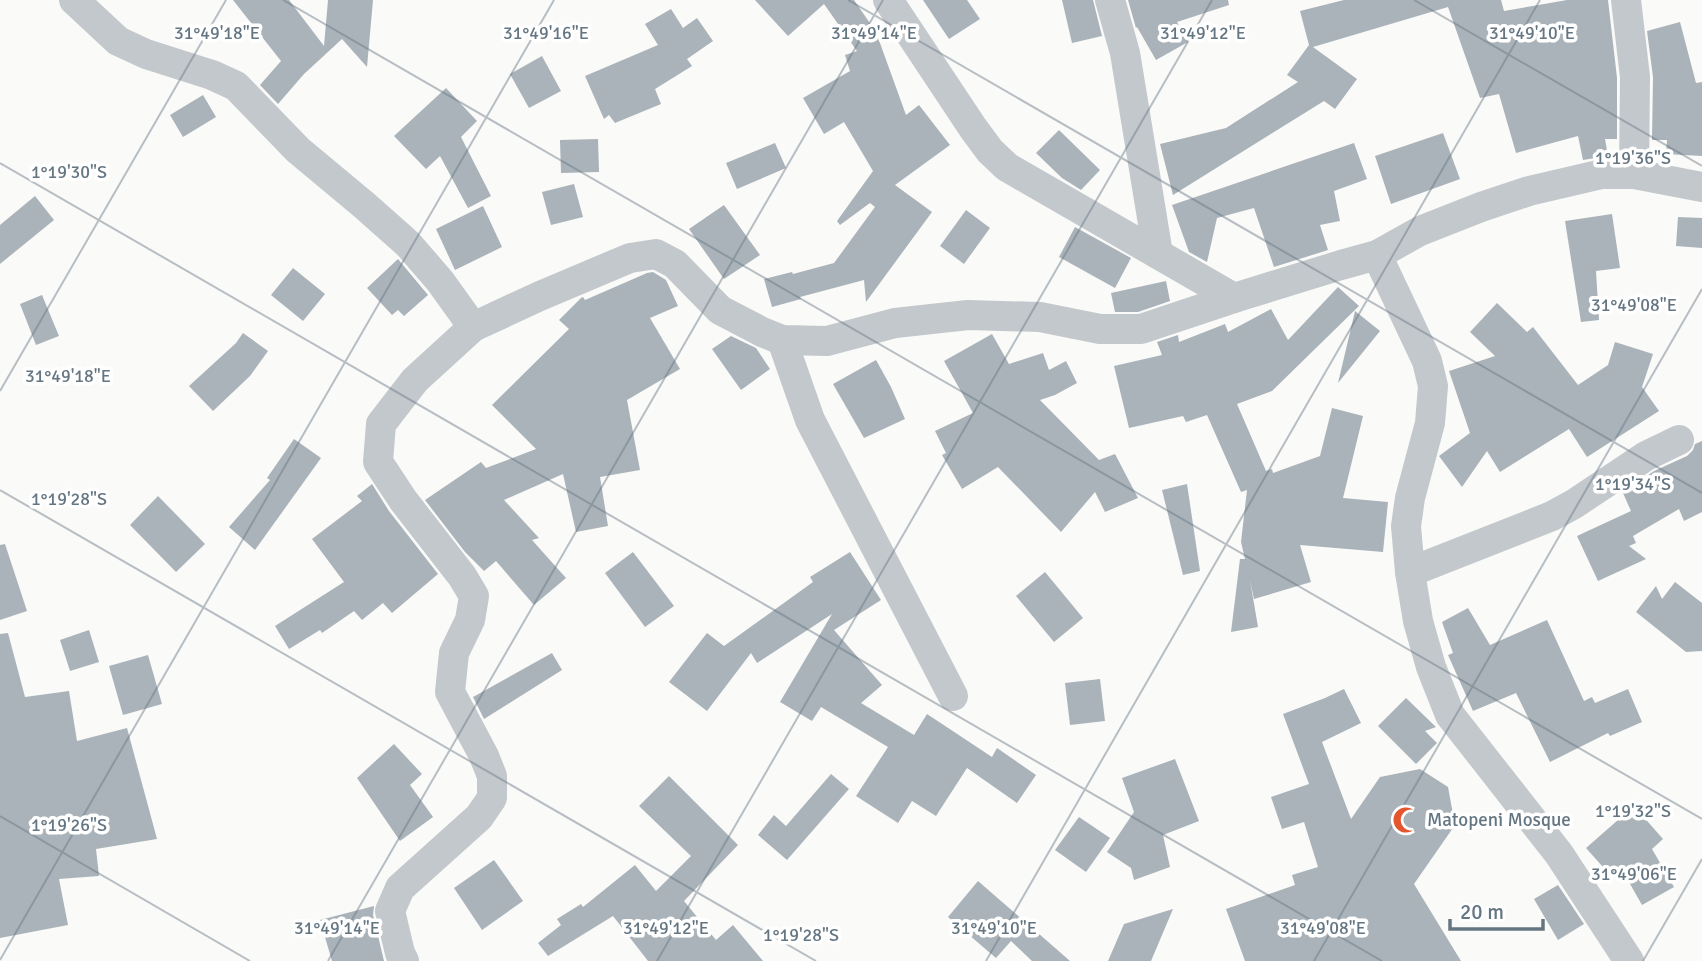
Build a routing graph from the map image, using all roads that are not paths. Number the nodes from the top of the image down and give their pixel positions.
1 (74, 0) edge
2 (888, 0) edge
3 (1110, 0) edge
4 (1626, 0) edge
5 (1634, 174) junction
6 (1702, 187) edge
7 (1158, 254) junction
8 (1377, 255) junction
9 (1234, 298) junction
10 (472, 327) junction
11 (782, 340) junction
12 (1679, 440) dead end
13 (1410, 572) junction
14 (953, 696) dead end
15 (404, 961) edge
16 (1629, 961) edge

1 - 10 street
2 - 7 street
3 - 7 street
4 - 5 street
5 - 6 street
5 - 8 street
7 - 9 street
8 - 9 street
8 - 13 street
9 - 11 street
10 - 11 street
10 - 15 street
11 - 14 street
12 - 13 street
13 - 16 street

